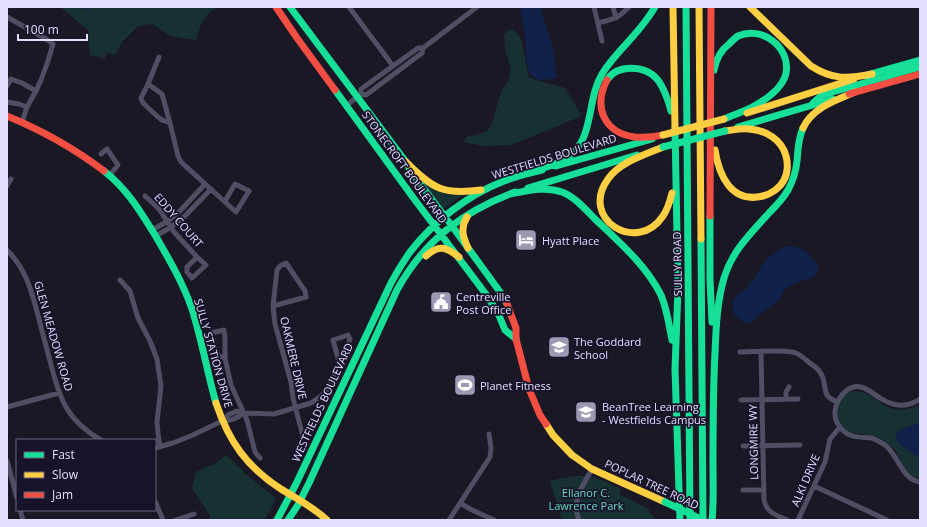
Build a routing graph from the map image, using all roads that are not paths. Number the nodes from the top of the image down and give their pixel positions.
1 (276, 7) edge
2 (290, 7) edge
3 (349, 7) edge
4 (477, 7) edge
5 (594, 7) edge
6 (613, 7) edge
7 (629, 7) edge
8 (655, 7) edge
9 (673, 7) edge
10 (686, 7) edge
11 (700, 7) edge
12 (711, 7) edge
13 (750, 7) edge
14 (7, 17) edge
15 (616, 18) junction
16 (598, 23) junction
17 (602, 41) dead end
18 (423, 48) junction
19 (159, 57) dead end
20 (920, 60) edge
21 (393, 66) junction
22 (920, 67) edge
23 (872, 74) junction
24 (920, 74) edge
25 (148, 84) junction
26 (7, 86) edge
27 (711, 89) junction
28 (36, 91) junction
29 (855, 92) junction
30 (359, 95) junction
31 (7, 102) edge
32 (347, 105) junction
33 (809, 106) junction
34 (27, 107) junction
35 (7, 116) edge
36 (724, 119) junction
37 (22, 122) junction
38 (170, 123) junction
39 (674, 125) junction
40 (725, 131) junction
41 (711, 132) junction
42 (663, 136) junction
43 (663, 147) junction
44 (101, 154) dead end
45 (406, 162) junction
46 (675, 167) junction
47 (538, 171) junction
48 (110, 175) junction
49 (11, 179) dead end
50 (205, 184) junction
51 (7, 186) edge
52 (211, 189) junction
53 (486, 190) junction
54 (510, 194) junction
55 (145, 196) dead end
56 (225, 202) junction
57 (470, 213) junction
58 (444, 216) junction
59 (168, 221) junction
60 (434, 225) junction
61 (452, 226) junction
62 (171, 227) junction
63 (154, 233) junction
64 (442, 234) junction
65 (468, 248) junction
66 (7, 250) edge
67 (197, 257) dead end
68 (459, 257) junction
69 (403, 279) junction
70 (120, 280) dead end
71 (273, 306) junction
72 (516, 339) junction
73 (740, 352) dead end
74 (761, 352) junction
75 (225, 358) junction
76 (340, 365) junction
77 (714, 366) junction
78 (675, 369) junction
79 (789, 387) dead end
80 (59, 393) junction
81 (786, 399) junction
82 (798, 399) dead end
83 (920, 399) edge
84 (741, 400) dead end
85 (762, 400) junction
86 (837, 402) junction
87 (7, 407) edge
88 (295, 408) junction
89 (243, 413) junction
90 (222, 421) junction
91 (840, 427) junction
92 (489, 434) dead end
93 (303, 437) dead end
94 (99, 439) edge
95 (800, 445) dead end
96 (743, 446) dead end
97 (763, 446) junction
98 (157, 448) edge
99 (260, 458) dead end
100 (7, 461) edge
101 (592, 468) junction
102 (920, 482) edge
103 (814, 486) junction
104 (743, 490) dead end
105 (764, 490) junction
106 (16, 494) edge
107 (291, 495) junction
108 (300, 500) junction
109 (156, 503) edge
110 (460, 503) junction
111 (194, 514) dead end
112 (780, 518) edge
113 (163, 520) edge
114 (176, 520) edge
115 (277, 520) edge
116 (288, 520) edge
117 (327, 520) edge
118 (449, 520) edge
119 (494, 520) edge
120 (579, 520) edge
121 (680, 520) edge
122 (690, 520) edge
123 (703, 520) edge
124 (712, 520) edge
125 (787, 520) edge
126 (798, 520) edge
127 (887, 520) edge

1 - 32 main road, STONECROFT BOULEVARD
2 - 30 main road, STONECROFT BOULEVARD
3 - 21 street
4 - 18 street
5 - 16 street
6 - 15 street
7 - 15 street
8 - 47 main road
9 - 39 main road
10 - 122 main road, SULLY ROAD
11 - 123 main road
12 - 27 main road
13 - 23 main road
14 - 28 street
15 - 16 street
16 - 17 street
18 - 21 street
18 - 30 street
19 - 25 street
20 - 23 main road, WESTFIELDS BOULEVARD
21 - 30 street
22 - 33 main road
23 - 36 main road, WESTFIELDS BOULEVARD
24 - 29 main road, WESTFIELDS BOULEVARD
25 - 38 street
25 - 38 street
26 - 28 street
27 - 36 main road
27 - 41 main road
28 - 34 street
29 - 33 main road, WESTFIELDS BOULEVARD
29 - 77 main road
30 - 32 street
30 - 45 main road, STONECROFT BOULEVARD
31 - 34 street
32 - 60 main road, STONECROFT BOULEVARD
33 - 40 main road, WESTFIELDS BOULEVARD
34 - 37 street
35 - 37 main road, SULLY STATION DRIVE
36 - 42 main road, WESTFIELDS BOULEVARD, bridge
37 - 48 main road, SULLY STATION DRIVE
38 - 50 street
39 - 42 main road
39 - 46 main road
40 - 41 main road
40 - 43 main road, WESTFIELDS BOULEVARD, bridge
41 - 77 main road
42 - 47 main road, WESTFIELDS BOULEVARD
43 - 46 main road
43 - 54 main road, WESTFIELDS BOULEVARD
44 - 48 street
45 - 53 main road
45 - 58 main road, STONECROFT BOULEVARD
46 - 78 main road
47 - 53 main road, WESTFIELDS BOULEVARD
48 - 63 main road, SULLY STATION DRIVE
49 - 51 street
50 - 52 street
50 - 59 street
52 - 56 street
52 - 62 street
53 - 58 main road, WESTFIELDS BOULEVARD
54 - 57 main road, WESTFIELDS BOULEVARD
54 - 78 main road
55 - 59 street, EDDY COURT
56 - 56 street
57 - 61 main road, WESTFIELDS BOULEVARD
57 - 65 main road
58 - 60 main road, WESTFIELDS BOULEVARD
58 - 61 main road, STONECROFT BOULEVARD
59 - 62 street, EDDY COURT
59 - 63 street
60 - 64 main road, STONECROFT BOULEVARD
60 - 107 main road, WESTFIELDS BOULEVARD
61 - 64 main road, WESTFIELDS BOULEVARD
61 - 65 main road, STONECROFT BOULEVARD
62 - 63 street
62 - 67 street, EDDY COURT
63 - 90 main road, SULLY STATION DRIVE
64 - 68 main road, STONECROFT BOULEVARD
64 - 69 main road, WESTFIELDS BOULEVARD
65 - 72 main road, STONECROFT BOULEVARD
66 - 80 street, GLEN MEADOW ROAD
68 - 69 main road
68 - 72 main road, STONECROFT BOULEVARD
69 - 108 main road, WESTFIELDS BOULEVARD
70 - 98 street
71 - 71 street, OAKMERE DRIVE
71 - 88 street, OAKMERE DRIVE
72 - 101 main road, STONECROFT BOULEVARD
73 - 74 street
74 - 85 street, LONGMIRE WY
74 - 86 street
75 - 75 street
75 - 89 street
76 - 76 street
76 - 88 street
77 - 124 main road
78 - 121 main road
79 - 81 street
80 - 87 street
80 - 94 street, GLEN MEADOW ROAD
81 - 82 street
81 - 85 street
83 - 86 street
84 - 85 street
85 - 97 street, LONGMIRE WY
86 - 91 street
88 - 89 street
88 - 93 street, OAKMERE DRIVE
89 - 90 street
89 - 99 street
90 - 98 street
90 - 107 main road, SULLY STATION DRIVE
91 - 102 street
91 - 103 street, ALKI DRIVE
92 - 110 street
95 - 97 street
96 - 97 street
97 - 105 street, LONGMIRE WY
100 - 106 street
101 - 120 street
101 - 123 main road, POPLAR TREE ROAD, bridge
103 - 126 street, ALKI DRIVE
103 - 127 street
104 - 105 street
105 - 112 street, LONGMIRE WY
107 - 108 main road, SULLY STATION DRIVE
107 - 115 main road, WESTFIELDS BOULEVARD
108 - 116 main road, WESTFIELDS BOULEVARD
108 - 117 main road, SULLY STATION DRIVE
109 - 113 street
110 - 118 street
110 - 119 street
111 - 114 street
112 - 125 street, LONGMIRE WY

